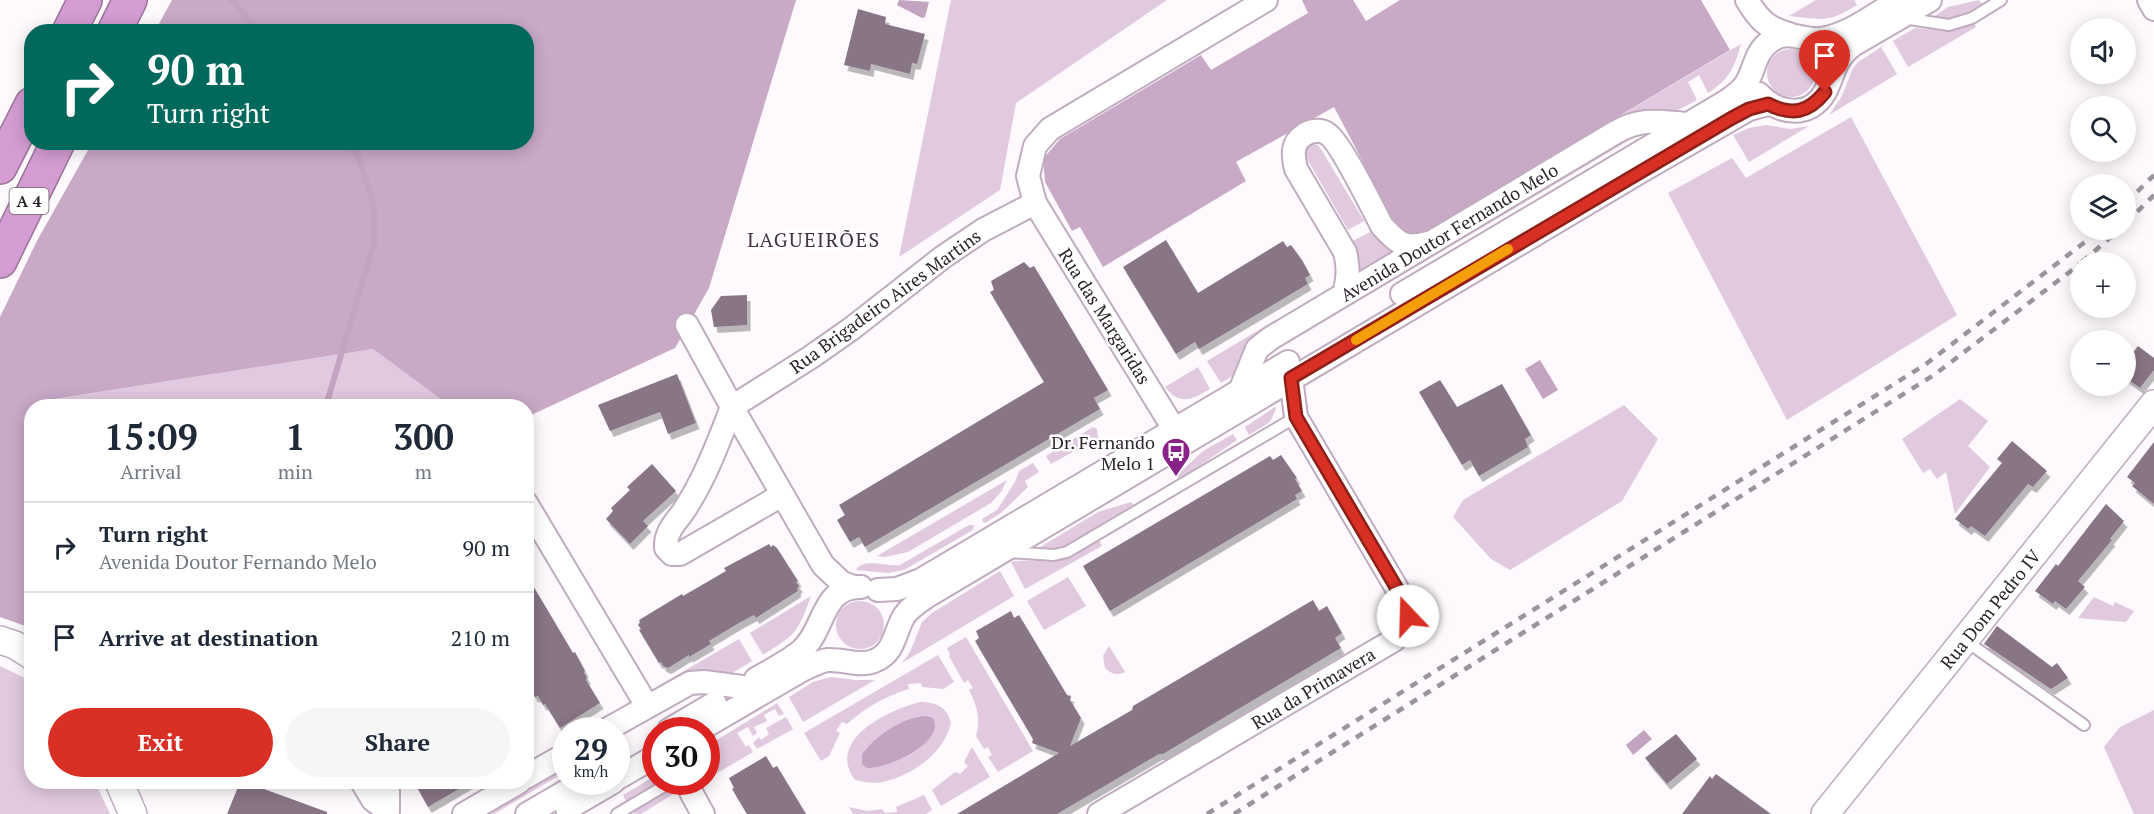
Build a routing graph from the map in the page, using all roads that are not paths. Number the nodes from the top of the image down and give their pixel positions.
1 (85, 0) edge
2 (130, 0) edge
3 (1266, 0) edge
4 (1930, 0) edge
5 (2001, 0) edge
6 (2149, 0) edge
7 (1751, 6) edge
8 (1895, 6) edge
9 (2154, 9) edge
10 (73, 24) edge
11 (118, 24) edge
12 (1799, 36) junction
13 (1754, 64) junction
14 (1829, 81) junction
15 (1768, 104) junction
16 (24, 120) edge
17 (1689, 124) junction
18 (54, 150) edge
19 (0, 166) edge
20 (1035, 203) junction
21 (1431, 242) junction
22 (0, 261) edge
23 (1344, 294) junction
24 (687, 325) dead end
25 (1291, 378) junction
26 (1240, 391) junction
27 (2154, 404) edge
28 (732, 406) junction
29 (1296, 417) junction
30 (1174, 429) junction
31 (782, 495) junction
32 (534, 516) edge
33 (1001, 552) junction
34 (823, 565) junction
35 (854, 586) junction
36 (878, 591) junction
37 (823, 615) junction
38 (898, 633) junction
39 (0, 640) edge
40 (1965, 640) junction
41 (24, 651) edge
42 (849, 662) junction
43 (742, 687) junction
44 (647, 706) junction
45 (628, 717) edge
46 (691, 717) edge
47 (720, 718) edge
48 (2084, 725) dead end
49 (552, 762) edge
50 (534, 772) edge
51 (121, 789) edge
52 (366, 789) edge
53 (387, 789) edge
54 (507, 789) edge
55 (560, 795) edge
56 (590, 795) edge
57 (650, 795) edge
58 (693, 795) edge
59 (389, 812) edge
60 (133, 814) edge
61 (464, 814) edge
62 (527, 814) edge
63 (558, 814) edge
64 (617, 814) edge
65 (703, 814) edge
66 (1100, 814) edge
67 (1825, 814) edge

1 - 10 highway
2 - 11 highway
3 - 20 street
4 - 8 street, Avenida Doutor Fernando Melo
5 - 8 lane
6 - 9 street
7 - 12 street
7 - 13 street
8 - 12 street, Avenida Doutor Fernando Melo
8 - 14 street, Avenida Doutor Fernando Melo
12 - 13 street, Avenida Doutor Fernando Melo
12 - 14 street
13 - 15 street
13 - 17 street, Avenida Doutor Fernando Melo
14 - 15 street, Avenida Doutor Fernando Melo
15 - 25 street
16 - 19 highway, A 4
17 - 21 street, Avenida Doutor Fernando Melo
17 - 26 street, Avenida Doutor Fernando Melo
18 - 22 highway, A 4
20 - 28 street, Rua Brigadeiro Aires Martins
20 - 30 street, Rua das Margaridas
21 - 23 street, Avenida Doutor Fernando Melo
21 - 23 street
23 - 26 street, Avenida Doutor Fernando Melo
24 - 28 street
25 - 29 street, Rua da Primavera
25 - 33 street
26 - 30 street, Avenida Doutor Fernando Melo
27 - 40 street, Rua Dom Pedro IV
28 - 31 street
28 - 31 street
29 - 33 lane
29 - 66 street, Rua da Primavera
30 - 36 street, Avenida Doutor Fernando Melo
31 - 34 street
32 - 44 street
33 - 38 street
34 - 35 street
34 - 37 street
35 - 36 street, Avenida Doutor Fernando Melo
35 - 37 street
36 - 38 street
37 - 42 street
37 - 43 street
38 - 42 street
39 - 41 street
40 - 48 lane
40 - 67 street, Rua Dom Pedro IV
42 - 47 street
43 - 44 street
43 - 46 street
44 - 45 street
49 - 50 street
51 - 60 street
52 - 59 street
53 - 59 street
54 - 61 street
55 - 62 street
56 - 63 street
57 - 64 lane
58 - 65 street

